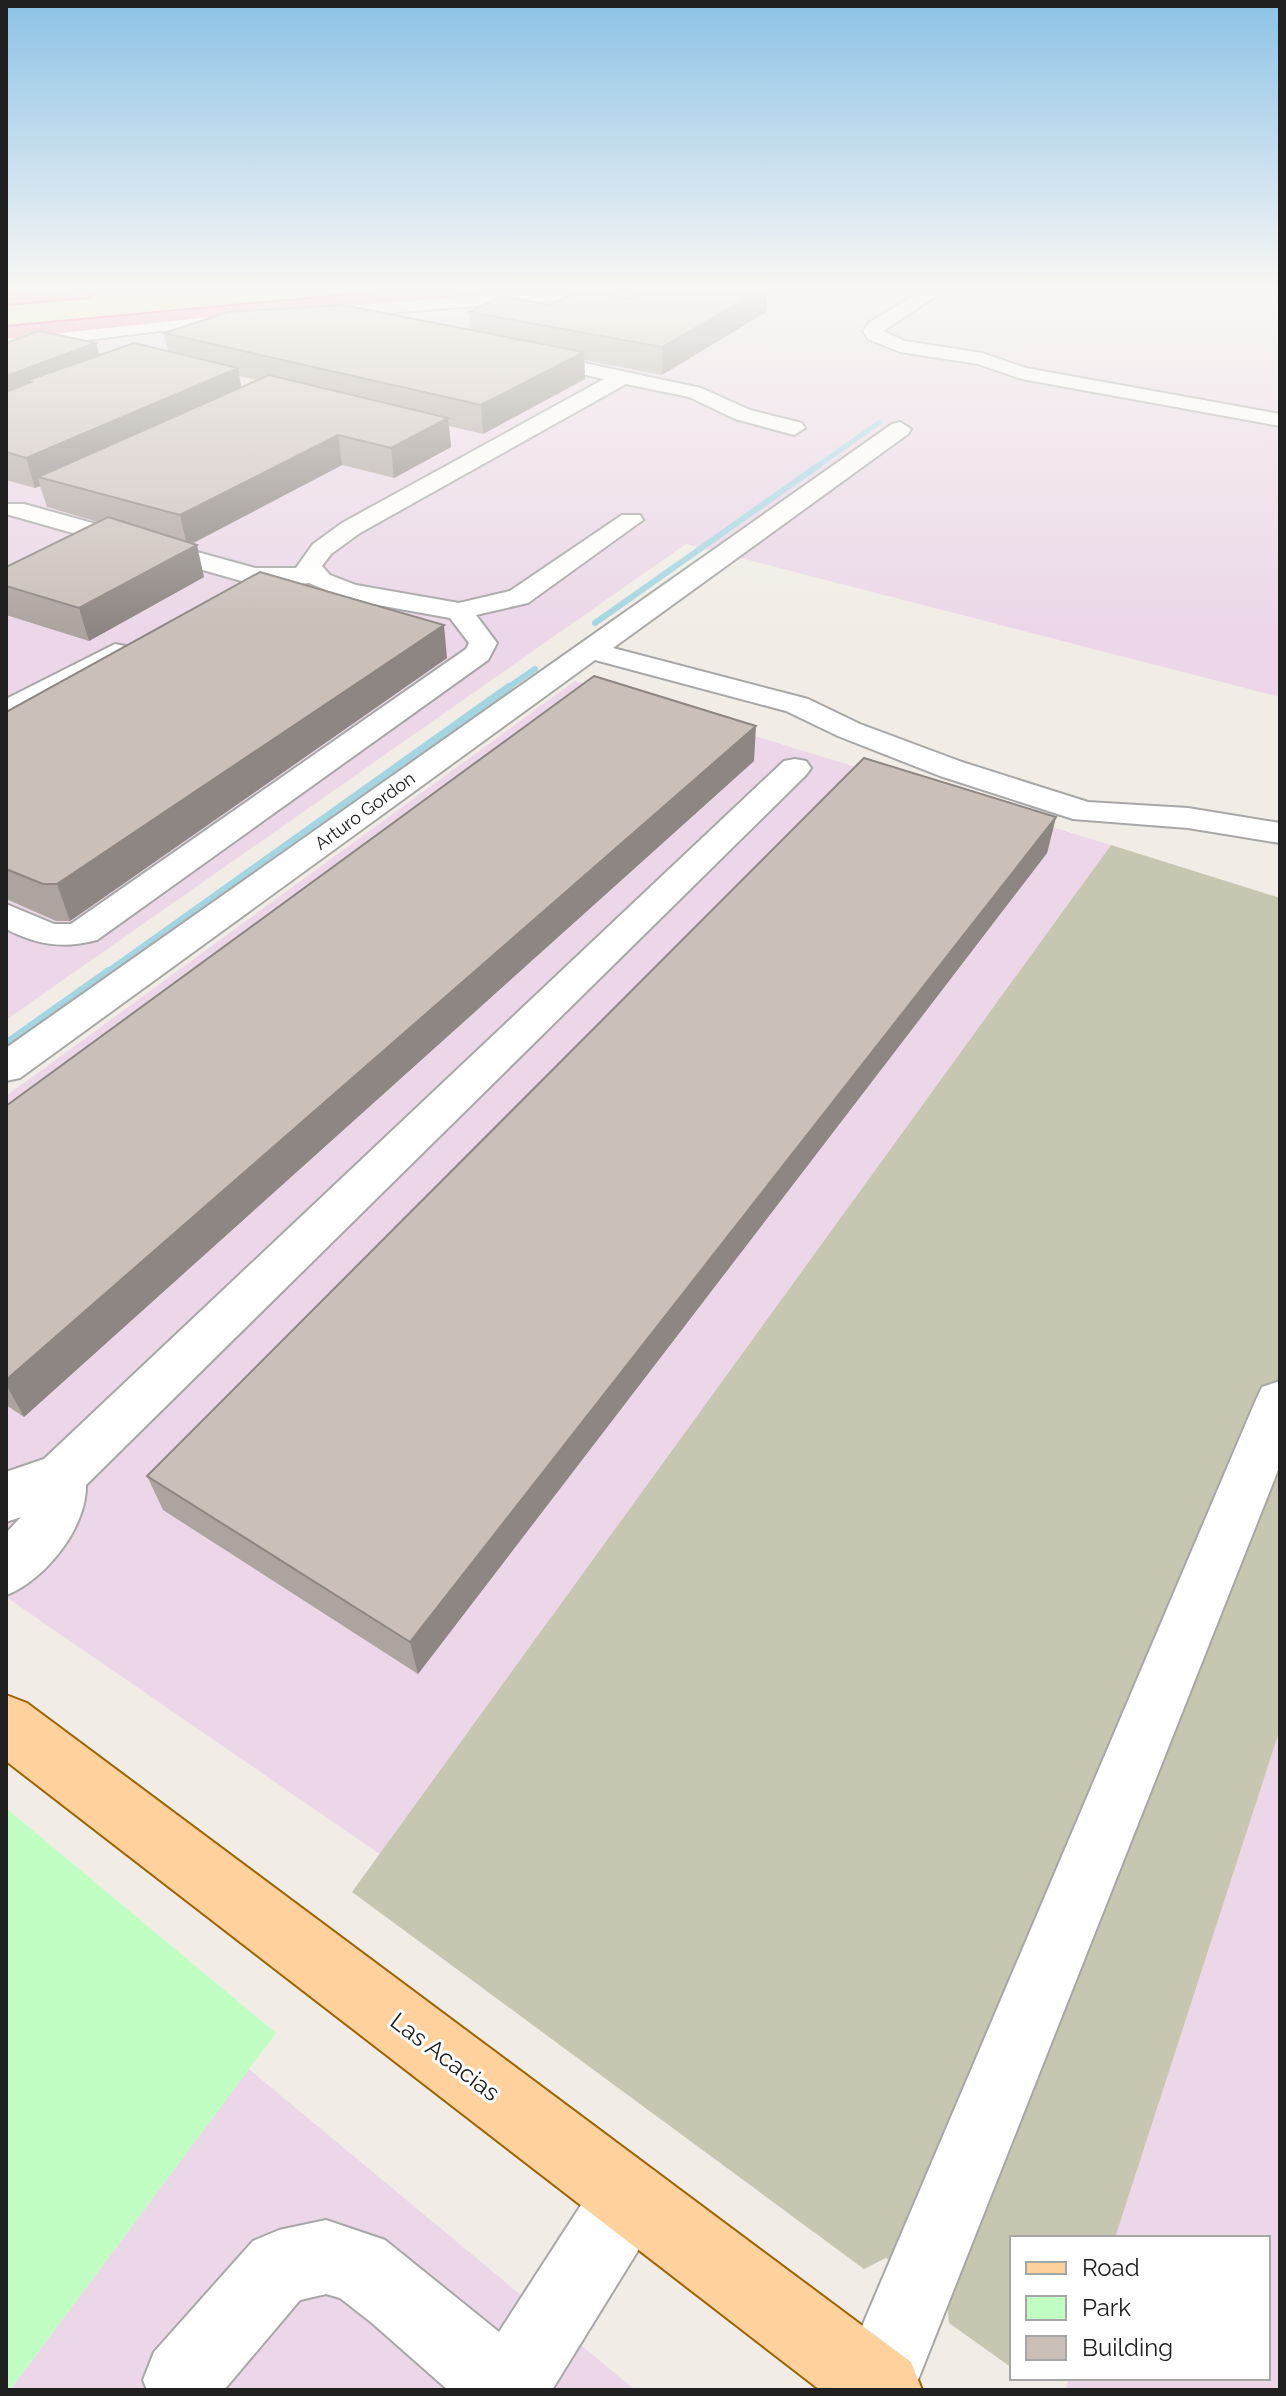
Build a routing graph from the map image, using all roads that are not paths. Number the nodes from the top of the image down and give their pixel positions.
1 (575, 404) edge
2 (720, 404) edge
3 (1191, 404) edge
4 (1280, 420) edge
5 (794, 428) dead end
6 (900, 429) dead end
7 (465, 441) dead end
8 (495, 448) junction
9 (43, 497) edge
10 (10, 511) edge
11 (631, 520) dead end
12 (315, 574) junction
13 (254, 576) junction
14 (226, 591) edge
15 (459, 611) junction
16 (144, 636) edge
17 (589, 650) junction
18 (6, 711) edge
19 (795, 768) dead end
20 (1280, 833) edge
21 (6, 915) edge
22 (6, 1068) edge
23 (1280, 1402) edge
24 (60, 1477) junction
25 (6, 1499) edge
26 (6, 1570) edge
27 (6, 1724) edge
28 (629, 2197) junction
29 (182, 2380) dead end
30 (880, 2388) edge
31 (507, 2390) edge

1 - 8 street
2 - 5 street
3 - 4 street
6 - 17 street, Arturo Gordon
7 - 8 street
8 - 12 street
9 - 10 street
10 - 13 street
11 - 15 street
12 - 13 street
12 - 15 street
13 - 14 street
15 - 21 street
16 - 18 street
17 - 20 street
17 - 22 street, Arturo Gordon
19 - 24 street
23 - 30 street
24 - 25 street
24 - 26 street
27 - 28 main road, Las Acacias
28 - 30 main road, Las Acacias
28 - 31 street
29 - 31 street

